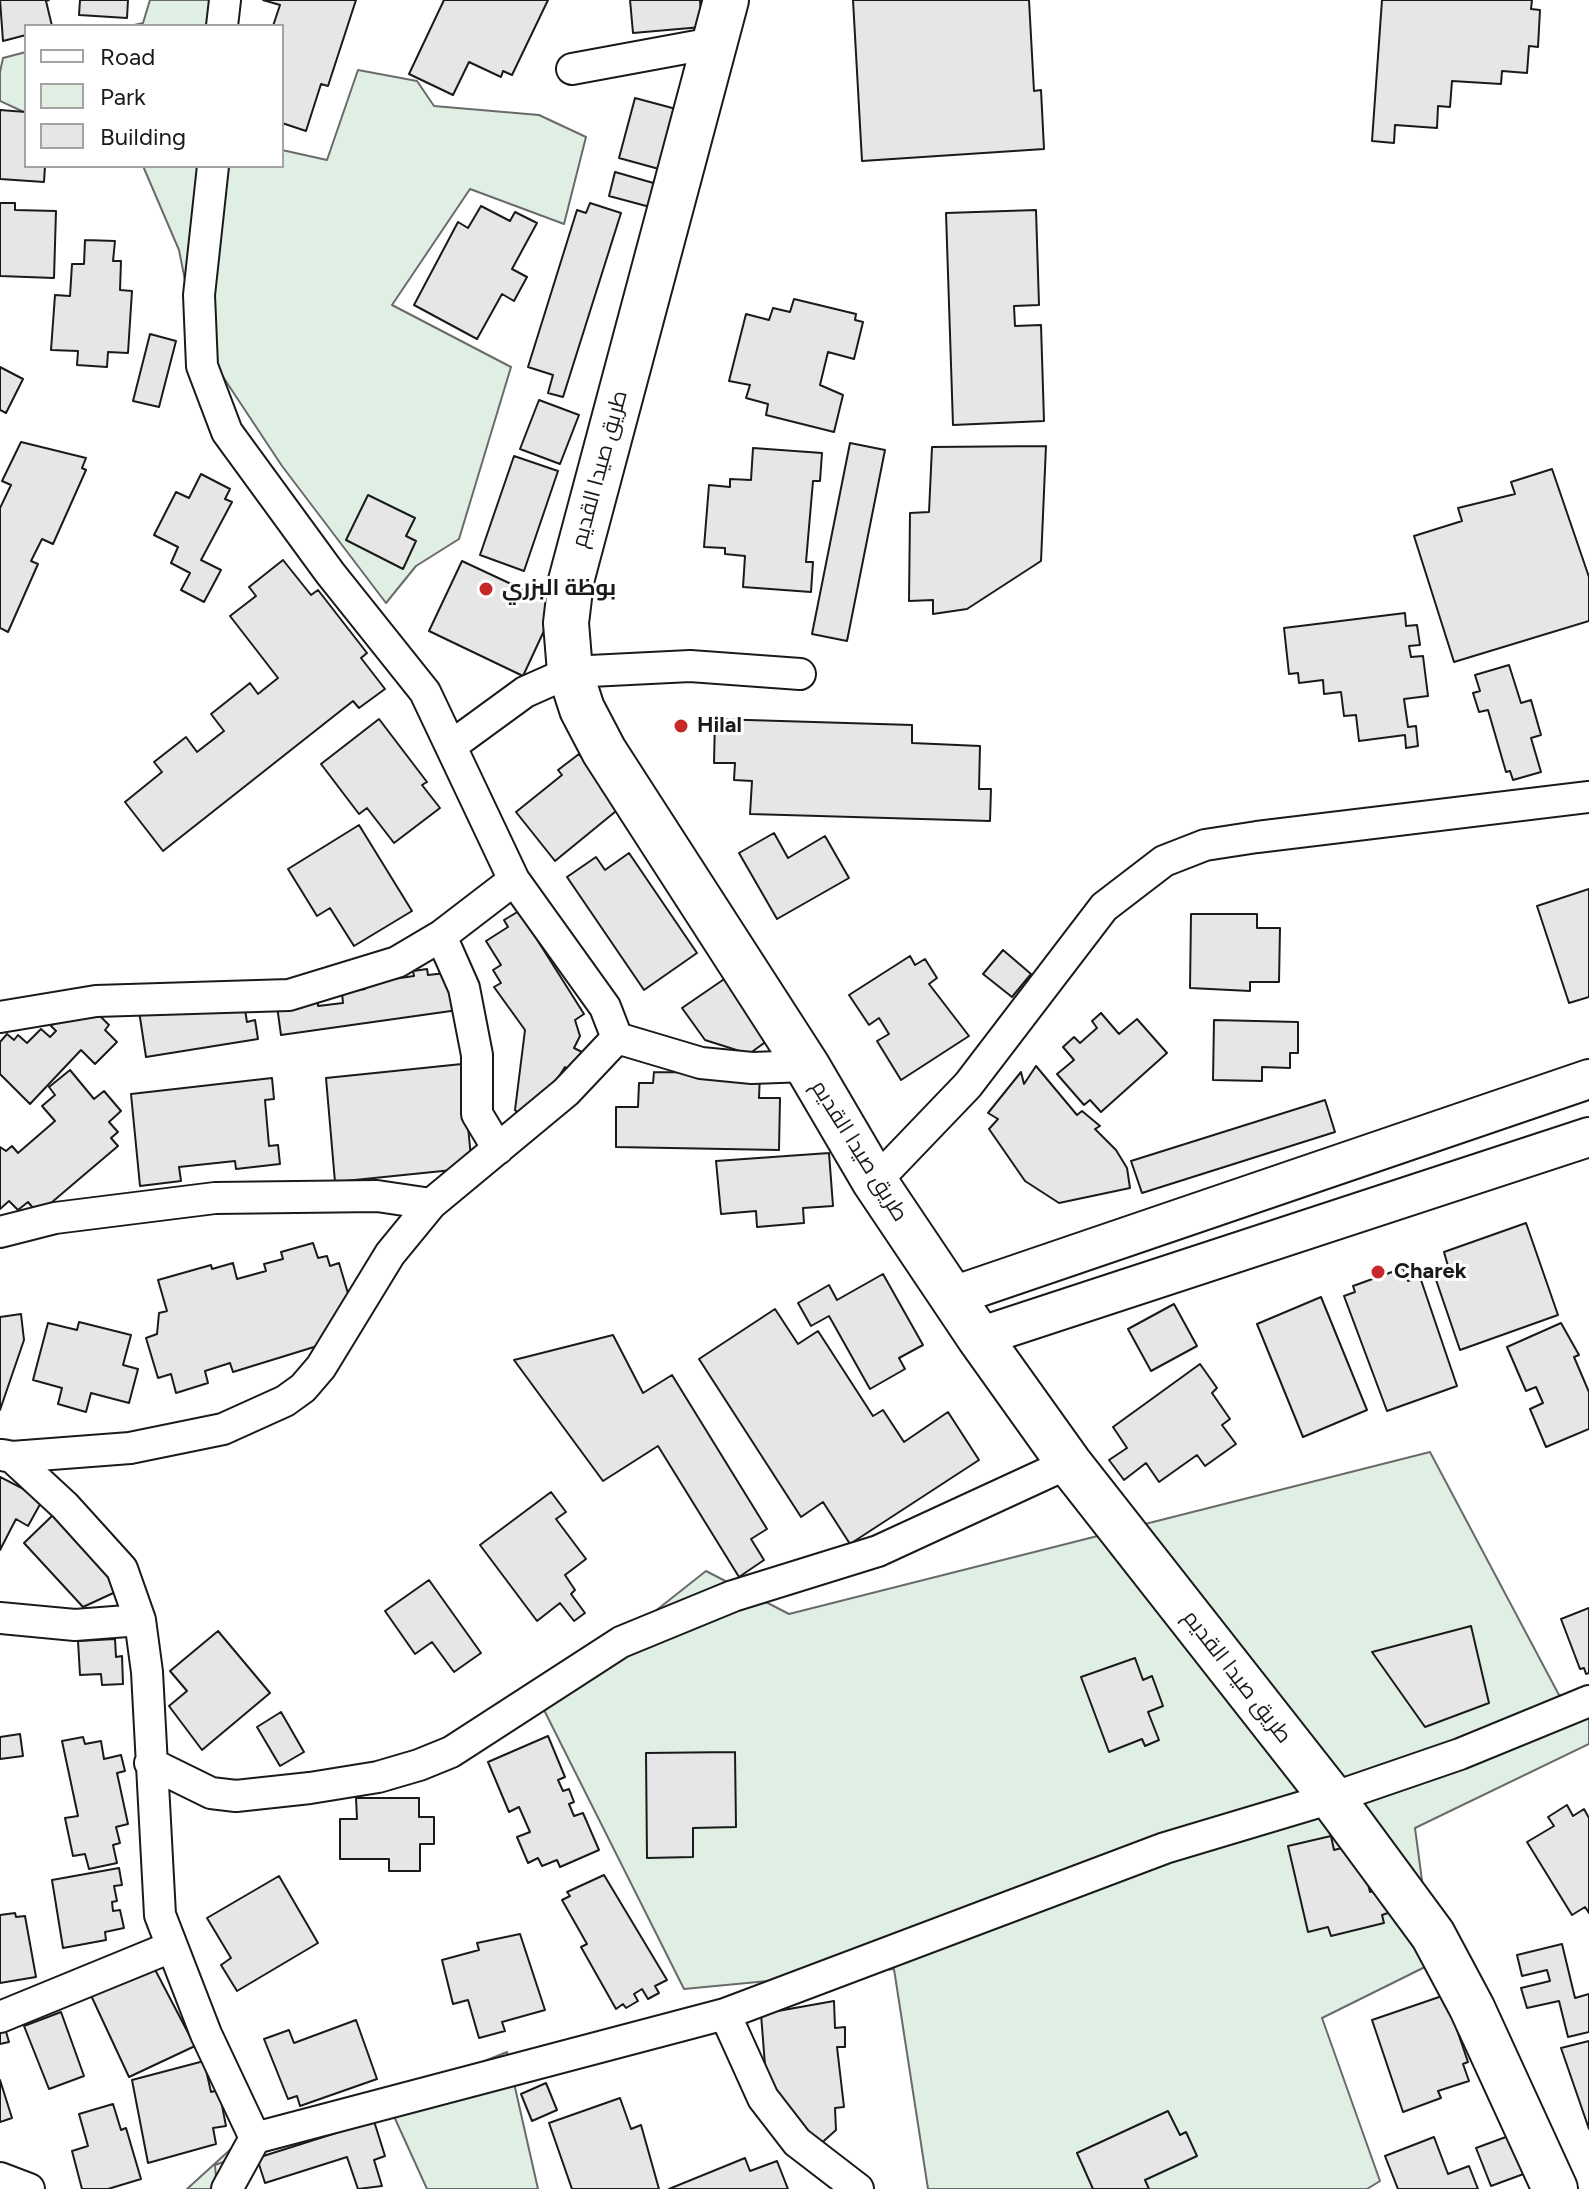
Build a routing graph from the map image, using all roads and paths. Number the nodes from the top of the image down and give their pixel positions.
1 (225, 0) edge
2 (726, 0) edge
3 (222, 24) edge
4 (713, 43) junction
5 (572, 69) dead end
6 (213, 168) edge
7 (570, 672) junction
8 (800, 674) dead end
9 (451, 746) junction
10 (1589, 797) edge
11 (514, 880) junction
12 (441, 936) junction
13 (0, 1017) edge
14 (617, 1038) junction
15 (807, 1066) junction
16 (1589, 1079) edge
17 (1589, 1137) edge
18 (498, 1149) junction
19 (875, 1182) junction
20 (431, 1204) junction
21 (0, 1232) edge
22 (953, 1296) junction
23 (979, 1337) junction
24 (6, 1456) edge
25 (1069, 1463) junction
26 (0, 1618) edge
27 (140, 1620) junction
28 (1589, 1701) edge
29 (150, 1763) junction
30 (1332, 1798) junction
31 (171, 1947) junction
32 (725, 2014) junction
33 (0, 2017) edge
34 (255, 2138) junction
35 (0, 2178) edge
36 (1554, 2188) edge
37 (29, 2189) edge
38 (227, 2189) edge
39 (858, 2189) edge

1 - 3 street
2 - 4 highway, طريق صيدا القديم
4 - 5 street
4 - 7 highway, طريق صيدا القديم
6 - 9 street
7 - 8 street
7 - 9 street
7 - 15 highway, طريق صيدا القديم
9 - 11 street
10 - 19 street
11 - 12 street
11 - 14 street
12 - 13 street
12 - 18 street
14 - 15 street
14 - 18 street
15 - 19 highway, طريق صيدا القديم
16 - 22 street
17 - 23 street
18 - 20 street
19 - 22 highway, طريق صيدا القديم
20 - 21 street
20 - 24 street
22 - 23 highway, طريق صيدا القديم
23 - 25 highway, طريق صيدا القديم
24 - 27 street
25 - 29 street
25 - 30 highway, طريق صيدا القديم
26 - 27 street
27 - 29 street
28 - 30 street
29 - 31 street
30 - 32 street
30 - 36 highway, طريق صيدا القديم
31 - 33 street
31 - 34 street
32 - 34 street
32 - 39 street
34 - 38 street
35 - 37 street

